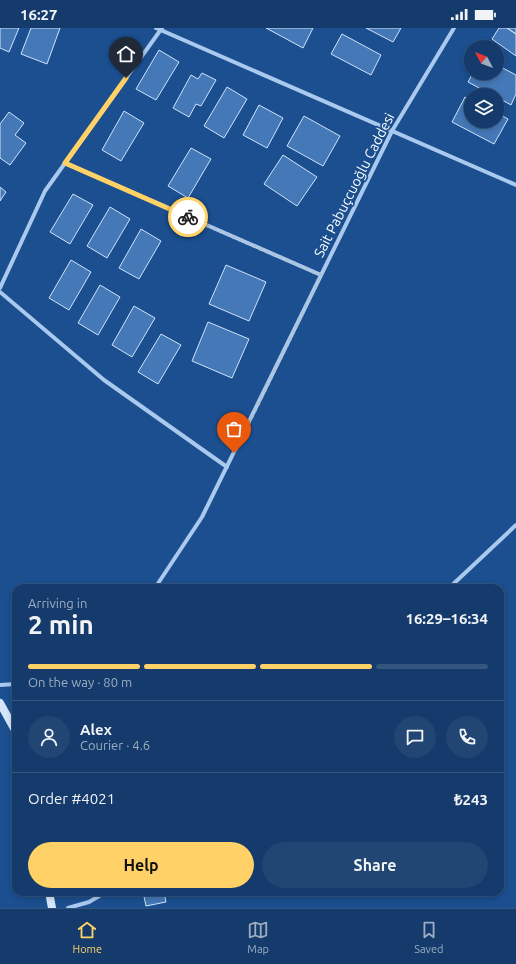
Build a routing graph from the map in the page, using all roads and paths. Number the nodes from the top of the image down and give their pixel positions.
1 (156, 28) edge
2 (454, 28) edge
3 (162, 29) edge
4 (392, 131) junction
5 (65, 163) junction
6 (516, 185) edge
7 (321, 275) junction
8 (0, 288) edge
9 (0, 292) edge
10 (227, 467) junction
11 (516, 525) edge
12 (158, 584) edge
13 (452, 584) edge
14 (12, 684) edge
15 (0, 685) edge
16 (0, 703) edge
17 (12, 725) edge
18 (50, 896) edge
19 (99, 896) edge
20 (52, 908) edge
21 (68, 908) edge

1 - 3 street
2 - 4 street, Sait Pabuçcuoğlu Caddesi
3 - 4 street
3 - 5 street
4 - 6 street
4 - 7 street, Sait Pabuçcuoğlu Caddesi
5 - 7 street
5 - 8 street
7 - 10 street, Sait Pabuçcuoğlu Caddesi
9 - 10 street
10 - 12 street, Sait Pabuçcuoğlu Caddesi
11 - 13 street
14 - 15 street
16 - 17 street
18 - 20 street
19 - 21 street

